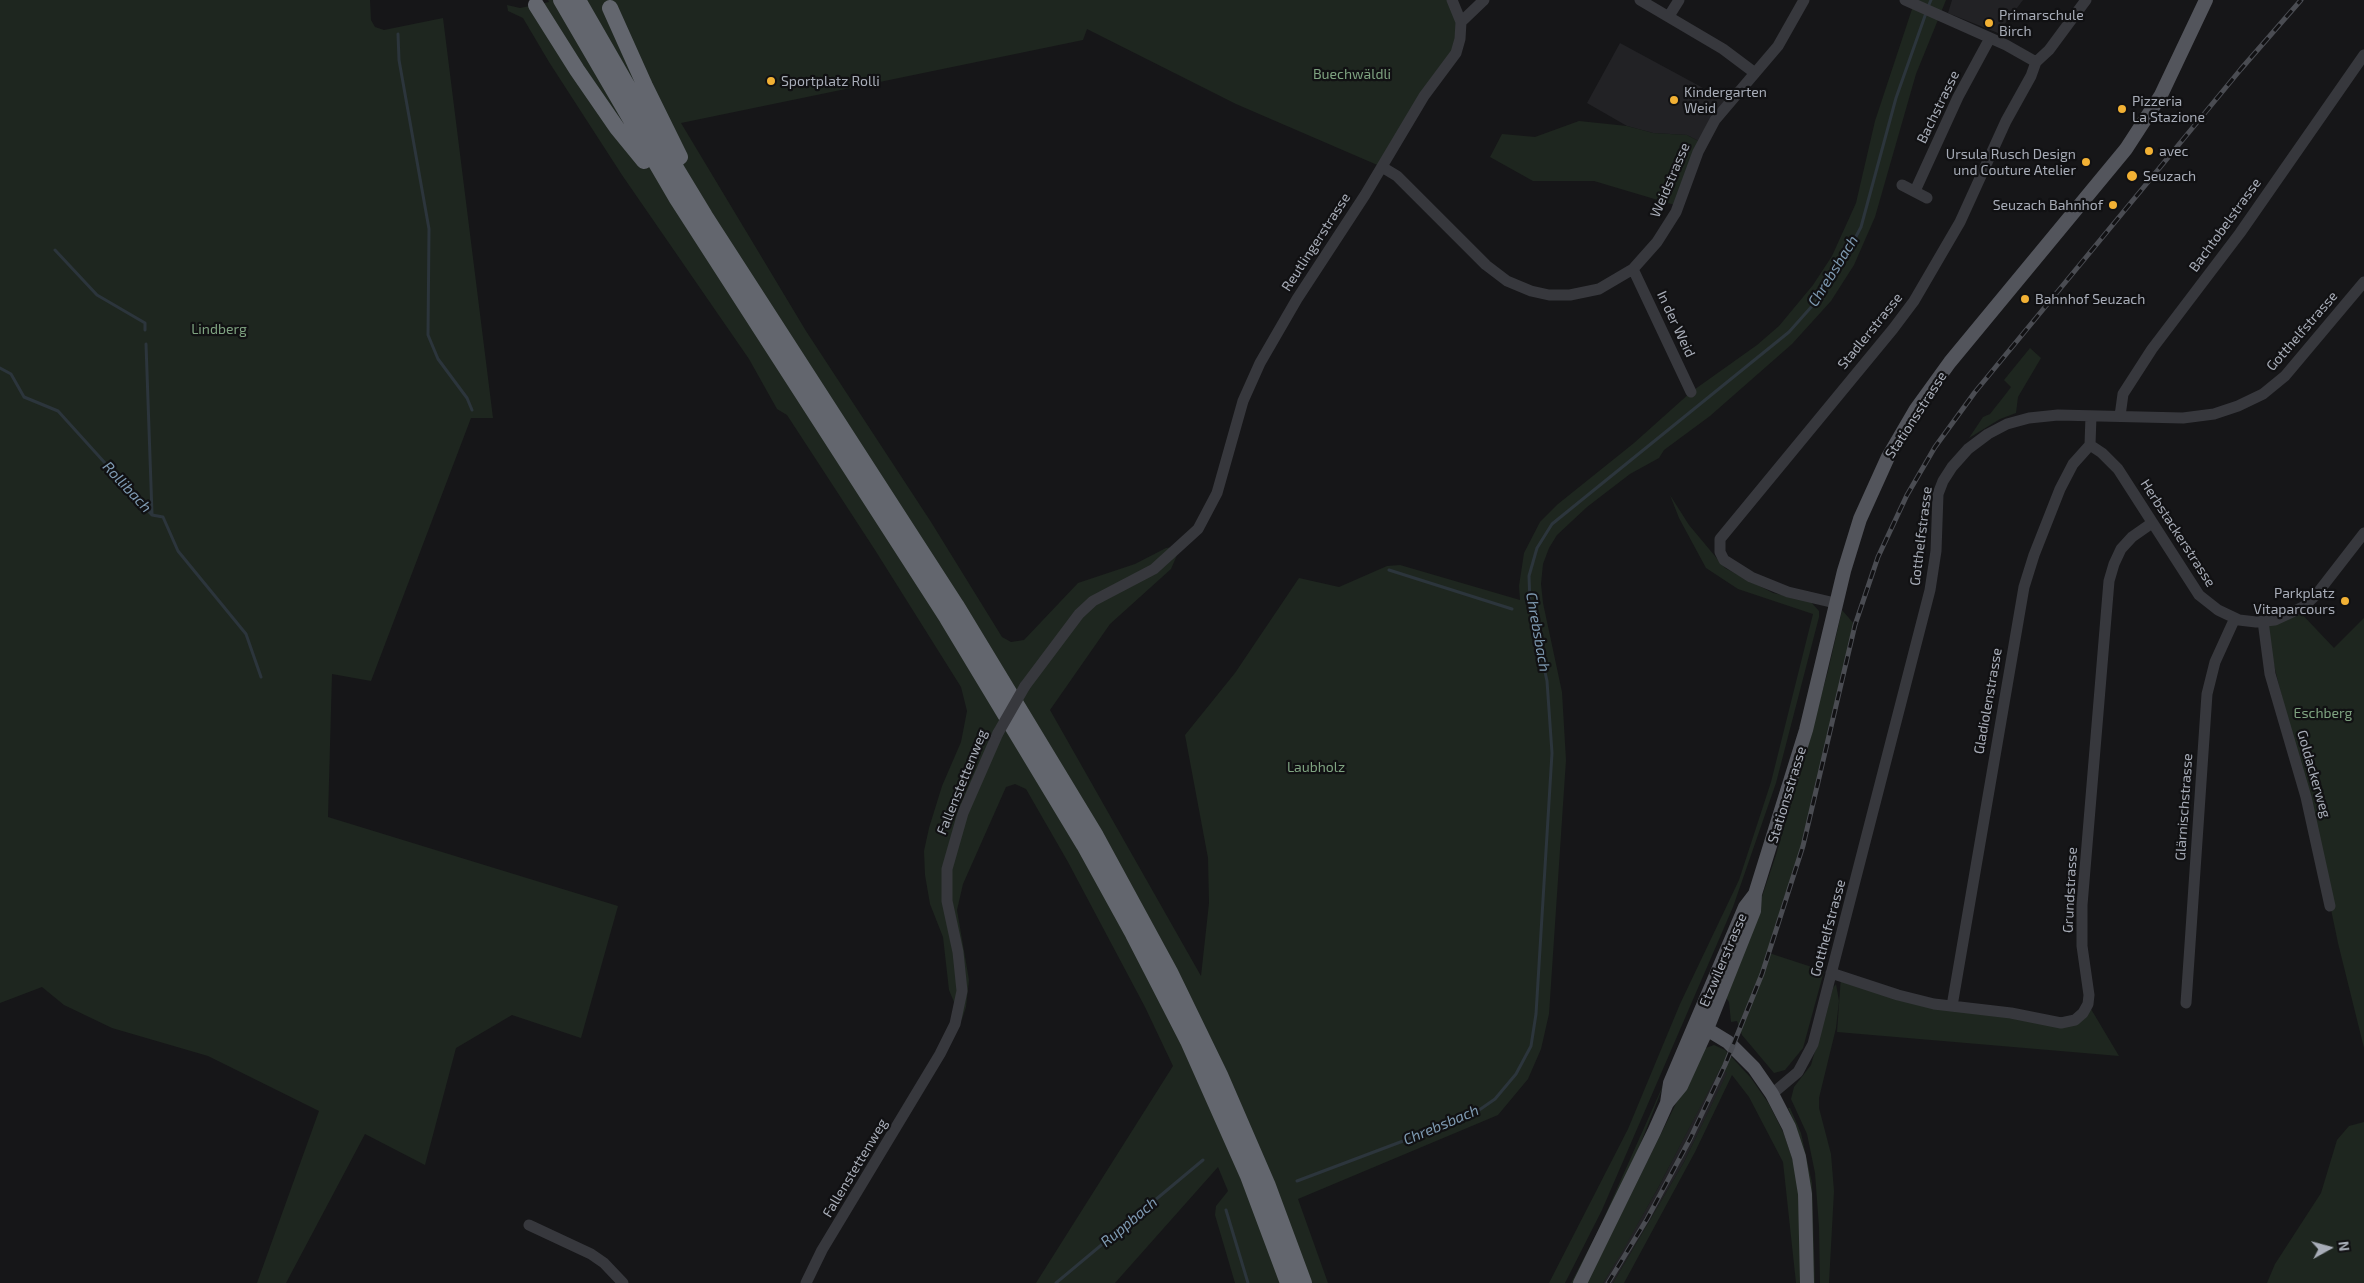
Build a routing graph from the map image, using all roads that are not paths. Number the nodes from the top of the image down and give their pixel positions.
1 (560, 0) edge
2 (578, 0) edge
3 (1452, 0) edge
4 (1484, 0) edge
5 (1640, 0) edge
6 (1679, 0) edge
7 (1804, 0) edge
8 (1904, 0) edge
9 (2086, 0) edge
10 (2206, 0) edge
11 (536, 5) dead end
12 (610, 8) dead end
13 (1669, 16) junction
14 (1461, 22) junction
15 (1990, 38) junction
16 (2364, 55) edge
17 (2036, 62) junction
18 (1755, 72) junction
19 (1382, 167) junction
20 (1902, 185) dead end
21 (1915, 191) junction
22 (1927, 198) dead end
23 (677, 199) junction
24 (705, 216) junction
25 (1633, 269) junction
26 (2364, 282) edge
27 (1691, 392) dead end
28 (2091, 416) junction
29 (2120, 416) junction
30 (2090, 445) junction
31 (1205, 518) joint
32 (2152, 523) junction
33 (2364, 532) edge
34 (1835, 603) junction
35 (2235, 618) junction
36 (2263, 622) junction
37 (1756, 894) joint
38 (2330, 906) dead end
39 (1832, 973) junction
40 (2186, 1003) dead end
41 (1952, 1006) junction
42 (1702, 1026) junction
43 (1772, 1094) junction
44 (530, 1225) dead end
45 (623, 1283) edge
46 (806, 1283) edge
47 (1288, 1283) edge
48 (1304, 1283) edge
49 (1580, 1283) edge
50 (1807, 1283) edge

1 - 23 highway
2 - 24 highway
3 - 14 street
4 - 14 street
5 - 13 street
6 - 13 street
7 - 18 street, Weidstrasse
8 - 15 street
9 - 17 street, Stadlerstrasse
10 - 34 main road, Stationsstrasse
11 - 23 highway
12 - 24 highway
13 - 18 street
14 - 19 street, Reutlingerstrasse
15 - 17 street
15 - 21 street, Bachstrasse
16 - 29 street, Bachtobelstrasse
17 - 34 street, Stadlerstrasse
18 - 25 street, Weidstrasse
19 - 25 street, Weidstrasse
19 - 31 street, Reutlingerstrasse
20 - 21 street
21 - 22 street
23 - 47 highway
24 - 48 highway
25 - 27 street, In der Weid
26 - 29 street, Gotthelfstrasse
28 - 29 street, Gotthelfstrasse
28 - 30 street
28 - 39 street, Gotthelfstrasse
30 - 32 street, Herbstackerstrasse
30 - 41 street, Gladiolenstrasse
31 - 46 street, Fallenstettenweg, bridge
32 - 35 street, Herbstackerstrasse
32 - 41 street, Grundstrasse
33 - 36 street, Herbstackerstrasse
34 - 37 main road, Stationsstrasse
35 - 36 street, Herbstackerstrasse
35 - 40 street, Glärnischstrasse
36 - 38 street, Goldackerweg
37 - 42 main road, Etzwilerstrasse
39 - 41 street, Grundstrasse
39 - 43 street, Gotthelfstrasse
42 - 43 main road
42 - 49 main road, Etzwilerstrasse
43 - 50 main road
44 - 45 street

